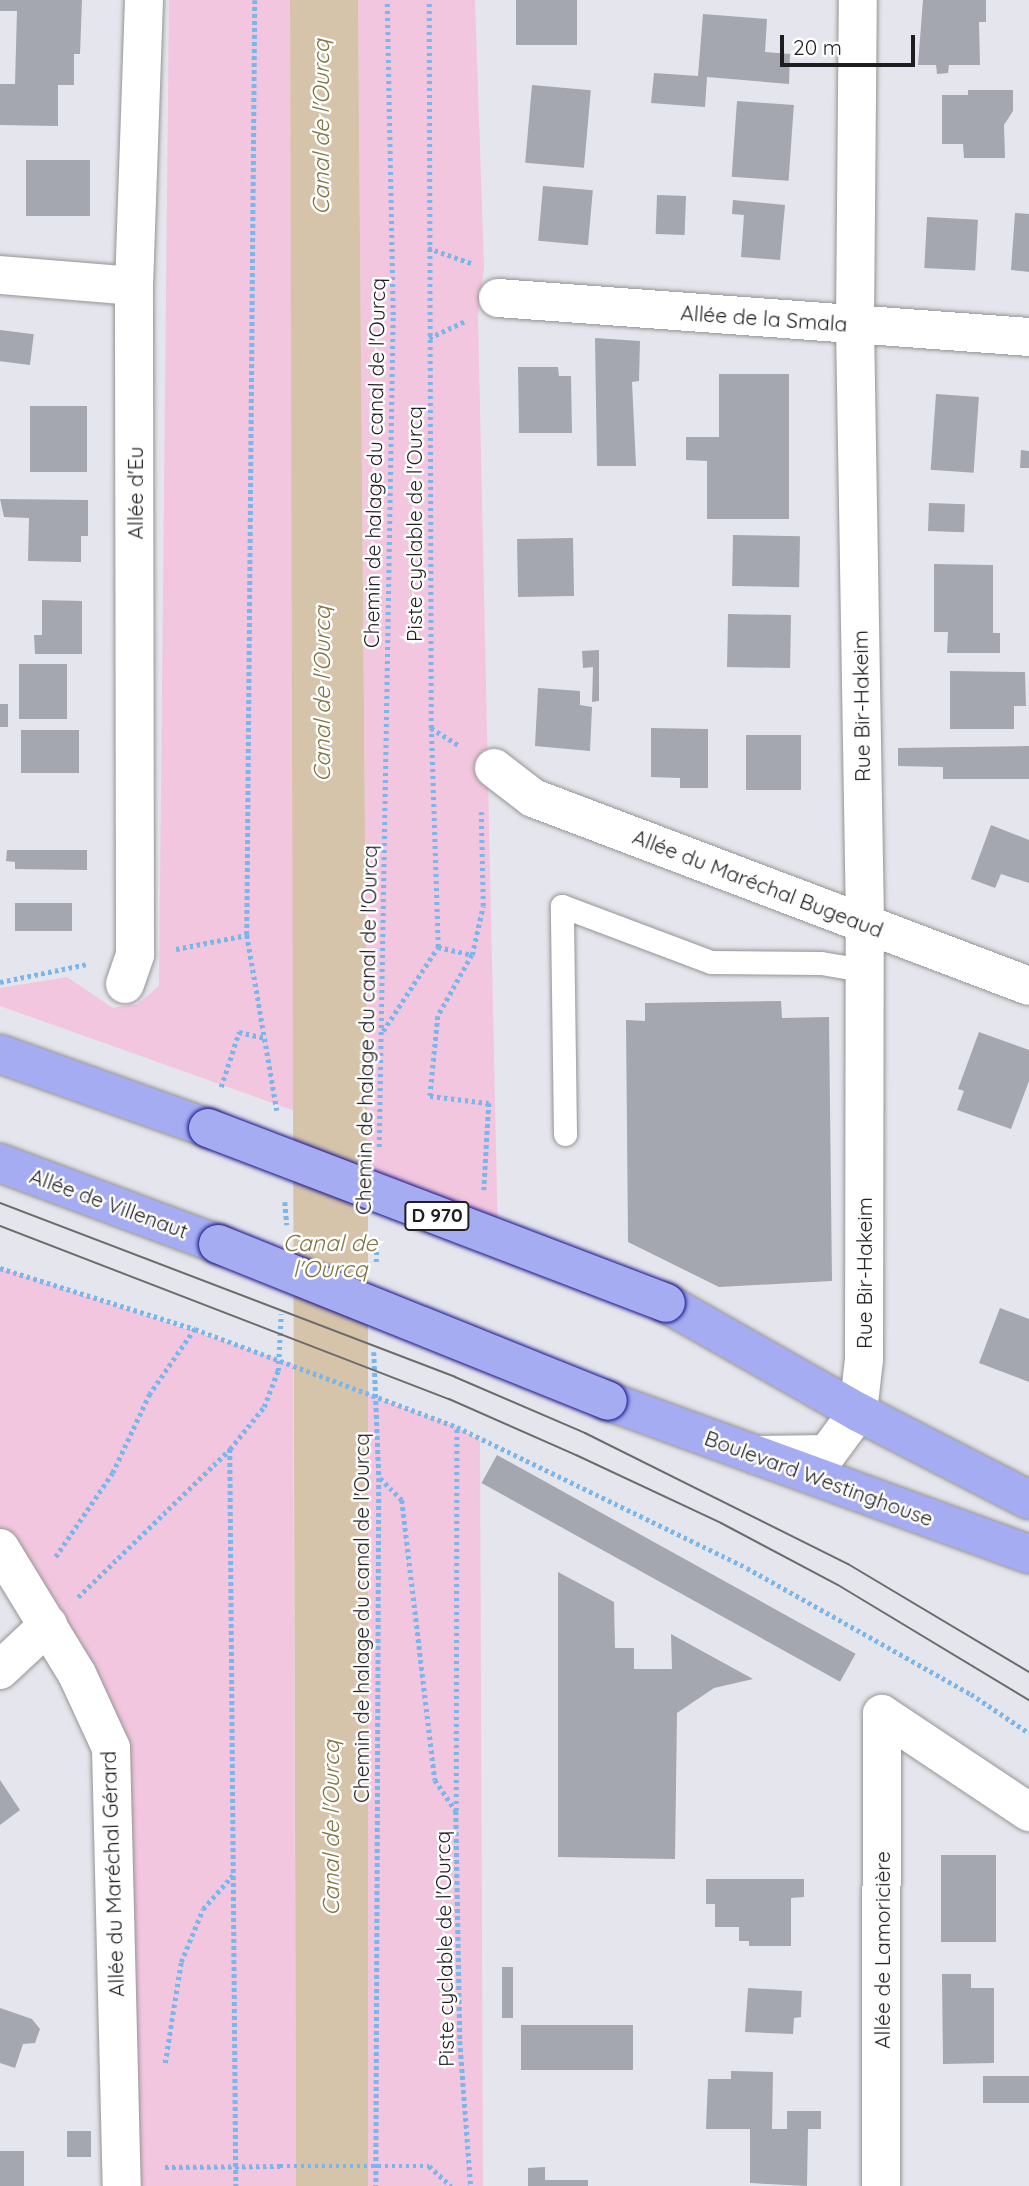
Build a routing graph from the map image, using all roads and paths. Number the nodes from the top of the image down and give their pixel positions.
1 (144, 0) edge
2 (255, 0) edge
3 (387, 0) edge
4 (429, 0) edge
5 (858, 0) edge
6 (0, 275) edge
7 (134, 286) junction
8 (498, 298) dead end
9 (855, 324) junction
10 (1029, 337) edge
11 (487, 784) joint
12 (865, 922) junction
13 (247, 935) dead end
14 (438, 947) junction
15 (472, 955) junction
16 (863, 970) junction
17 (125, 984) dead end
18 (1029, 986) edge
19 (383, 1032) junction
20 (264, 1038) dead end
21 (0, 1054) edge
22 (208, 1129) junction
23 (565, 1134) dead end
24 (379, 1155) dead end
25 (0, 1163) edge
26 (377, 1222) dead end
27 (481, 1233) junction
28 (0, 1268) edge
29 (376, 1276) dead end
30 (195, 1329) junction
31 (374, 1343) dead end
32 (608, 1401) joint
33 (858, 1412) junction
34 (457, 1427) junction
35 (756, 1455) junction
36 (379, 1478) junction
37 (1029, 1500) edge
38 (0, 1548) edge
39 (1029, 1554) edge
40 (39, 1610) junction
41 (0, 1670) edge
42 (1029, 1733) edge
43 (456, 1811) junction
44 (1029, 1812) edge
45 (233, 1875) junction
46 (163, 2077) dead end
47 (164, 2154) dead end
48 (236, 2166) junction
49 (165, 2167) junction
50 (122, 2177) edge
51 (236, 2186) edge
52 (376, 2186) edge
53 (451, 2186) edge
54 (471, 2186) edge
55 (881, 2186) edge

1 - 7 street, Allée d'Eu
2 - 13 path
3 - 19 path, Chemin de halage du canal de l'Ourcq
4 - 14 path, Piste cyclable de l'Ourcq
5 - 9 street, Rue Bir-Hakeim
6 - 7 street
7 - 17 street, Allée d'Eu
8 - 9 street, Allée de la Smala
9 - 10 street, Allée de la Smala
9 - 12 street, Rue Bir-Hakeim
11 - 12 street, Allée du Maréchal Bugeaud
11 - 15 path
12 - 16 street, Rue Bir-Hakeim
12 - 18 street, Allée du Maréchal Bugeaud
14 - 15 path
14 - 19 path
15 - 27 path
16 - 23 lane
16 - 33 street, Rue Bir-Hakeim
19 - 24 path, Chemin de halage du canal de l'Ourcq
20 - 22 path
21 - 22 main road, D 970
22 - 27 main road, D 970, bridge
25 - 32 main road, Allée de Villenaut, bridge
26 - 29 path, Chemin de halage du canal de l'Ourcq
27 - 33 main road, D 970, bridge
28 - 30 path
30 - 34 path, bridge
30 - 40 path
31 - 36 path, Chemin de halage du canal de l'Ourcq
32 - 35 main road, Boulevard Westinghouse
33 - 35 street
33 - 37 main road, D 970
34 - 42 path
34 - 43 path
35 - 39 main road, Boulevard Westinghouse
36 - 43 path, Piste cyclable de l'Ourcq
36 - 52 path, Chemin de halage du canal de l'Ourcq
38 - 40 street, Allée du Maréchal Gérard
40 - 41 street
40 - 45 path
40 - 50 street, Allée du Maréchal Gérard
43 - 54 path, Piste cyclable de l'Ourcq
44 - 55 street, Allée de Lamoricière
45 - 46 path
45 - 48 path
47 - 49 path
48 - 49 path
48 - 51 path
48 - 53 path, bridge
49 - 50 path

